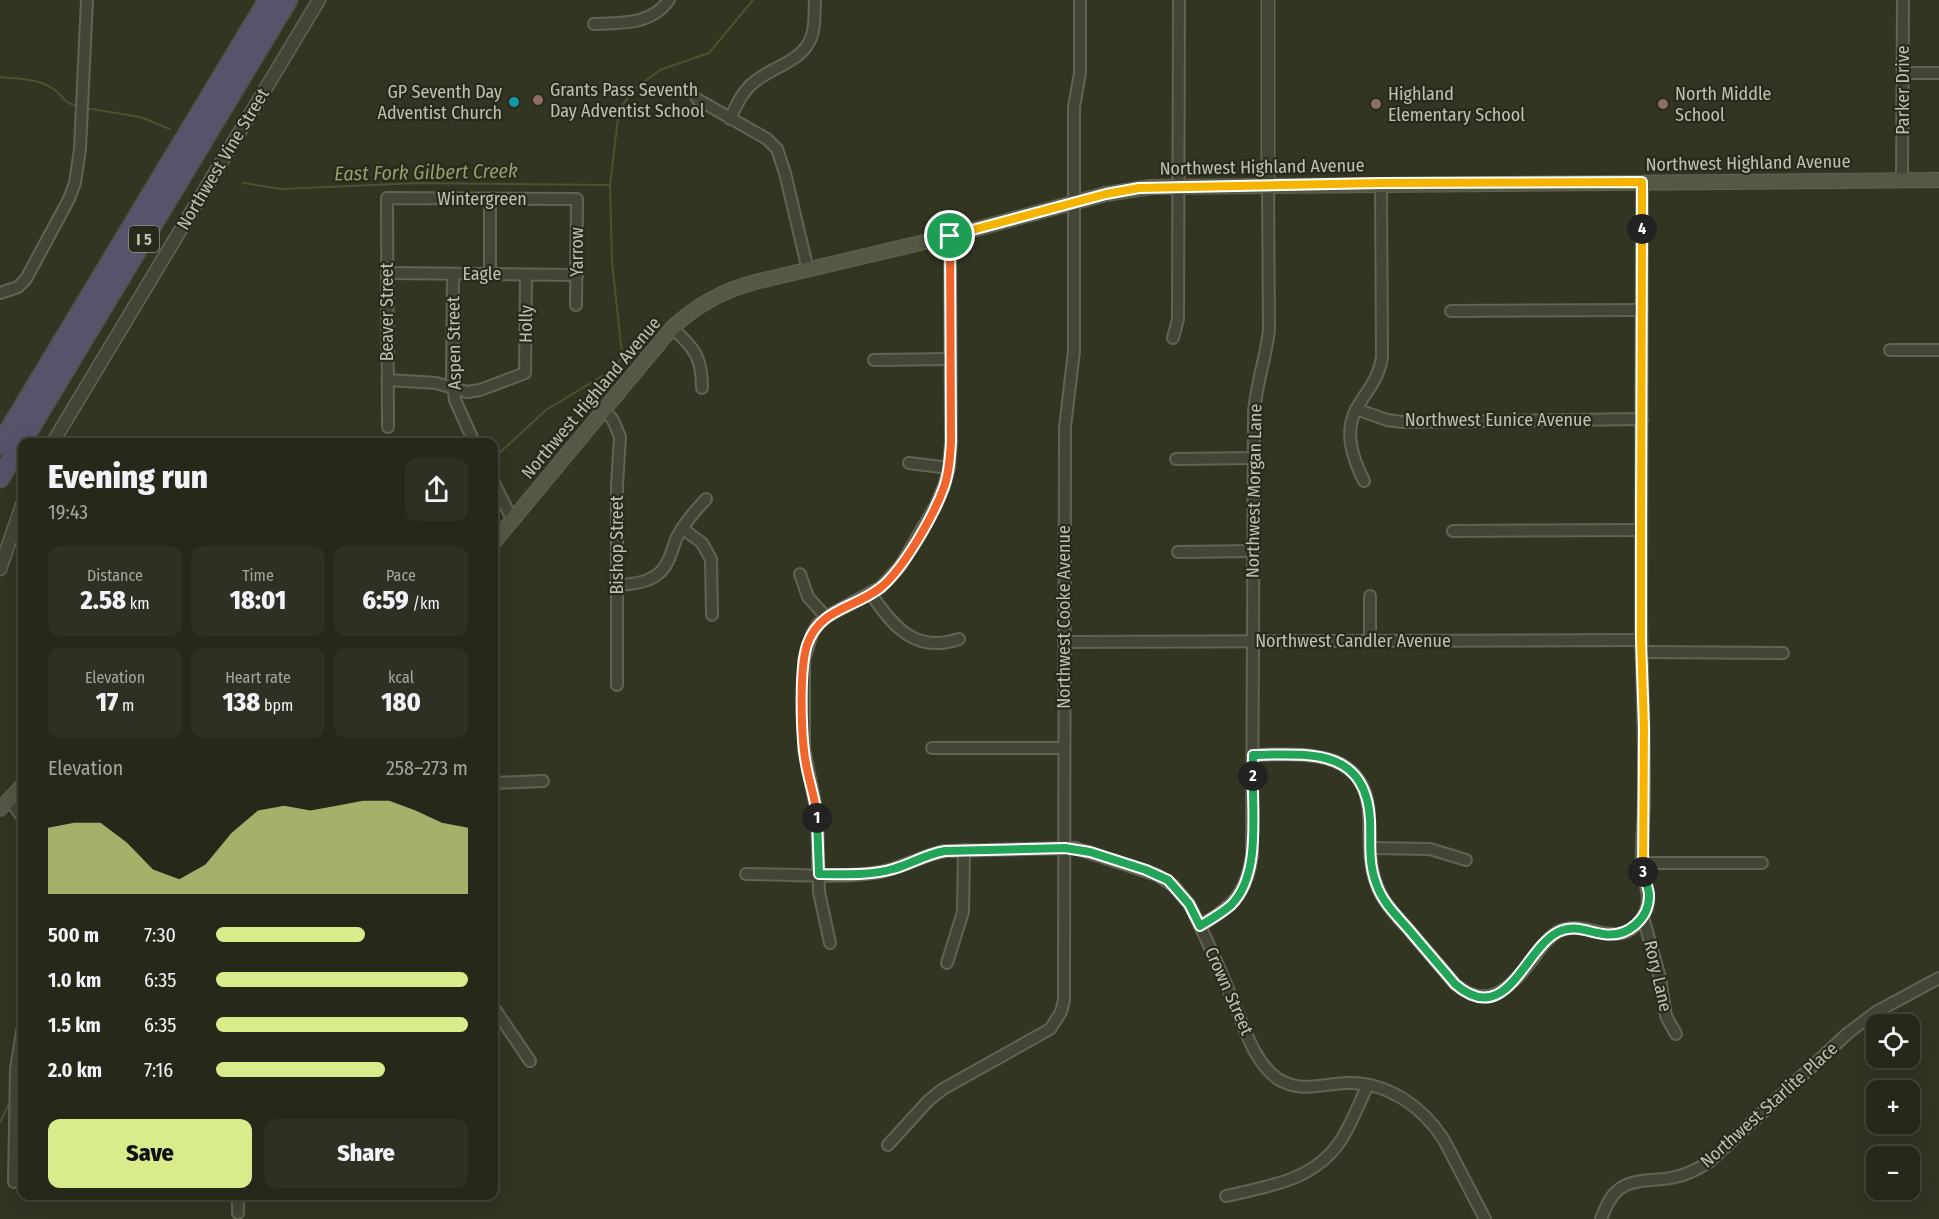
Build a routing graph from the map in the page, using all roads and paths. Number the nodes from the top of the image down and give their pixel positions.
1 (87, 0) edge
2 (268, 0) edge
3 (288, 0) edge
4 (319, 0) edge
5 (669, 0) edge
6 (814, 0) edge
7 (1080, 0) edge
8 (1179, 0) edge
9 (1268, 0) edge
10 (1903, 0) edge
11 (594, 24) dead end
12 (1903, 73) junction
13 (1939, 73) edge
14 (697, 99) dead end
15 (730, 118) junction
16 (1902, 180) junction
17 (1939, 180) edge
18 (1642, 182) junction
19 (1381, 183) junction
20 (1268, 185) junction
21 (1178, 186) junction
22 (387, 198) joint
23 (490, 199) junction
24 (577, 200) joint
25 (1073, 204) junction
26 (950, 236) junction
27 (808, 270) junction
28 (387, 273) junction
29 (453, 274) junction
30 (490, 274) junction
31 (526, 275) junction
32 (577, 275) junction
33 (0, 293) edge
34 (576, 305) dead end
35 (1642, 310) junction
36 (1451, 311) dead end
37 (672, 328) junction
38 (1173, 338) dead end
39 (1890, 350) dead end
40 (1939, 350) edge
41 (950, 359) junction
42 (874, 360) dead end
43 (388, 380) junction
44 (453, 388) junction
45 (702, 388) dead end
46 (1356, 409) junction
47 (604, 410) junction
48 (1642, 419) junction
49 (388, 426) dead end
50 (24, 438) edge
51 (55, 438) edge
52 (472, 438) edge
53 (0, 445) edge
54 (18, 448) edge
55 (1253, 458) junction
56 (1176, 459) dead end
57 (909, 463) dead end
58 (949, 468) junction
59 (0, 478) edge
60 (1364, 481) dead end
61 (498, 491) edge
62 (706, 500) dead end
63 (18, 517) edge
64 (512, 519) junction
65 (682, 528) junction
66 (1641, 530) junction
67 (1453, 531) dead end
68 (498, 537) edge
69 (1253, 551) junction
70 (1178, 552) dead end
71 (0, 569) edge
72 (800, 574) dead end
73 (618, 585) junction
74 (871, 594) junction
75 (1370, 596) dead end
76 (712, 615) dead end
77 (826, 617) junction
78 (959, 639) dead end
79 (1370, 640) junction
80 (1253, 641) junction
81 (1064, 642) junction
82 (1642, 646) junction
83 (1783, 653) dead end
84 (617, 685) dead end
85 (932, 748) dead end
86 (1064, 748) junction
87 (1253, 755) junction
88 (543, 781) dead end
89 (498, 783) edge
90 (18, 790) edge
91 (5, 804) edge
92 (18, 814) edge
93 (1065, 848) junction
94 (1370, 848) junction
95 (964, 850) junction
96 (1466, 860) dead end
97 (1642, 863) junction
98 (1762, 863) dead end
99 (746, 874) dead end
100 (819, 874) junction
101 (1643, 917) junction
102 (1200, 926) junction
103 (830, 943) dead end
104 (947, 963) dead end
105 (1939, 978) edge
106 (498, 1014) edge
107 (1676, 1034) dead end
108 (18, 1049) edge
109 (530, 1061) dead end
110 (18, 1074) edge
111 (1368, 1085) junction
112 (18, 1112) edge
113 (888, 1145) dead end
114 (14, 1182) dead end
115 (1227, 1196) dead end
116 (237, 1200) edge
117 (238, 1213) dead end
118 (1485, 1219) edge
119 (1601, 1219) edge

1 - 33 street
2 - 53 highway, I 5
3 - 50 highway, I 5
4 - 51 street, Northwest Vine Street
5 - 11 street
6 - 15 street
7 - 25 street, Northwest Cooke Avenue
8 - 21 street
9 - 20 street, Northwest Morgan Lane
10 - 12 street, Parker Drive
12 - 13 street
12 - 16 street, Parker Drive
14 - 15 street
15 - 27 street
16 - 17 main road, Northwest Highland Avenue
16 - 18 main road, Northwest Highland Avenue
18 - 19 main road, Northwest Highland Avenue
18 - 35 street
19 - 20 main road, Northwest Highland Avenue
19 - 46 street
20 - 21 main road, Northwest Highland Avenue
20 - 55 street, Northwest Morgan Lane
21 - 25 main road, Northwest Highland Avenue
21 - 38 street
22 - 23 street, Wintergreen
22 - 28 street, Beaver Street
23 - 24 street, Wintergreen
23 - 30 street
24 - 32 street, Yarrow
25 - 26 main road, Northwest Highland Avenue
25 - 81 street, Northwest Cooke Avenue
26 - 27 main road, Northwest Highland Avenue
26 - 41 street
27 - 37 main road, Northwest Highland Avenue
28 - 29 street, Eagle
28 - 43 street, Beaver Street
29 - 30 street, Eagle
29 - 44 street, Aspen Street
30 - 31 street, Eagle
31 - 32 street, Eagle
31 - 44 street, Holly
32 - 34 street, Yarrow
35 - 36 street
35 - 48 street
37 - 45 street
37 - 47 main road, Northwest Highland Avenue
39 - 40 street
41 - 42 street
41 - 58 street
43 - 44 street
43 - 49 street, Beaver Street
44 - 52 street, Aspen Street
46 - 48 street, Northwest Eunice Avenue
46 - 60 street
47 - 64 main road, Northwest Highland Avenue
47 - 73 street, Bishop Street
48 - 66 street
54 - 59 highway, I 5
55 - 56 street
55 - 69 street, Northwest Morgan Lane
57 - 58 street
58 - 74 street
61 - 64 street
62 - 65 street
63 - 71 street
64 - 68 main road, Northwest Highland Avenue
65 - 73 street
65 - 76 street
66 - 67 street
66 - 82 street
69 - 70 street
69 - 80 street, Northwest Morgan Lane
72 - 77 street
73 - 84 street, Bishop Street
74 - 77 street
74 - 78 street
75 - 79 street
77 - 100 street
79 - 80 street, Northwest Candler Avenue
79 - 82 street, Northwest Candler Avenue
80 - 81 street, Northwest Candler Avenue
80 - 87 street, Northwest Morgan Lane
81 - 86 street, Northwest Cooke Avenue
82 - 83 street, Northwest Candler Avenue
82 - 97 street
85 - 86 street
86 - 93 street, Northwest Cooke Avenue
87 - 94 street
87 - 102 street, Northwest Morgan Lane
88 - 89 street
90 - 91 main road
91 - 92 street
93 - 95 street, Crown Street
93 - 102 street, Crown Street
93 - 113 street, Northwest Cooke Avenue
94 - 96 street
94 - 101 street
95 - 100 street, Crown Street
95 - 104 street
97 - 98 street
97 - 101 street
99 - 100 street, Crown Street
100 - 103 street
101 - 107 street, Rory Lane
102 - 111 street, Crown Street
105 - 119 street, Northwest Starlite Place
106 - 109 street
108 - 110 street
111 - 115 street
111 - 118 street, Crown Street
112 - 114 street
116 - 117 street

